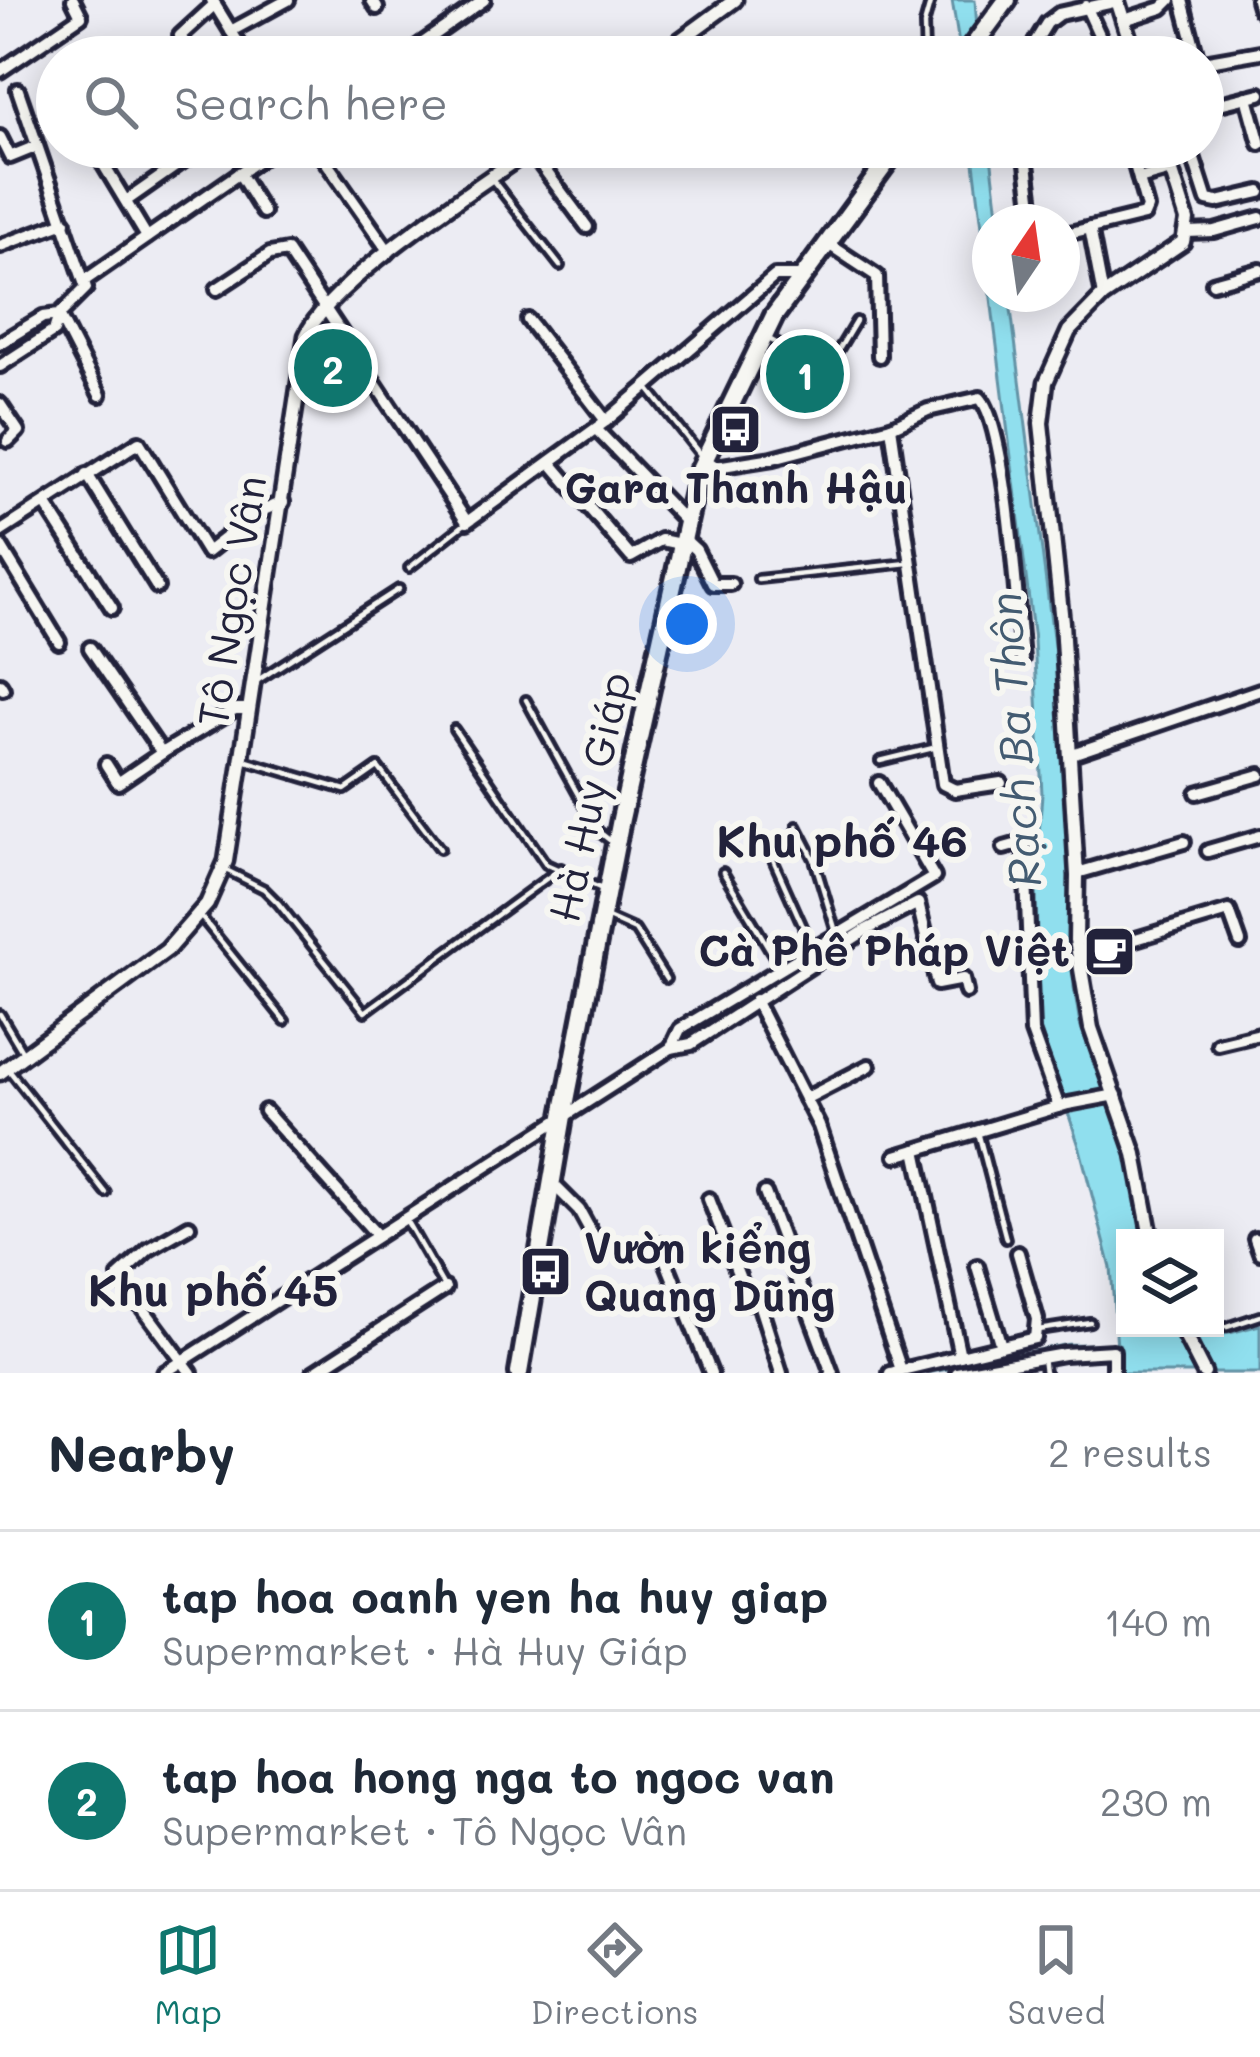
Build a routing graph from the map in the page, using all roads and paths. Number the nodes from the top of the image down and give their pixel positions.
1 (73, 0) edge
2 (288, 0) edge
3 (484, 0) edge
4 (735, 0) edge
5 (931, 0) edge
6 (1007, 0) edge
7 (1170, 0) edge
8 (1182, 0) edge
9 (1258, 0) edge
10 (1118, 1) edge
11 (213, 2) edge
12 (1086, 6) junction
13 (1260, 10) edge
14 (1124, 20) junction
15 (231, 31) junction
16 (51, 36) edge
17 (180, 36) edge
18 (234, 36) edge
19 (433, 36) edge
20 (686, 36) edge
21 (924, 36) edge
22 (980, 36) edge
23 (1039, 36) edge
24 (1100, 36) edge
25 (1129, 36) edge
26 (1193, 36) edge
27 (36, 46) edge
28 (1260, 52) edge
29 (1224, 57) edge
30 (0, 70) edge
31 (19, 90) dead end
32 (1254, 96) edge
33 (1224, 103) edge
34 (0, 136) edge
35 (36, 143) edge
36 (1260, 144) edge
37 (36, 146) edge
38 (45, 168) edge
39 (106, 168) edge
40 (173, 168) edge
41 (252, 168) edge
42 (330, 168) edge
43 (505, 168) edge
44 (546, 168) edge
45 (882, 168) edge
46 (1028, 168) edge
47 (1136, 168) edge
48 (1165, 168) edge
49 (1171, 168) edge
50 (1196, 168) edge
51 (491, 178) junction
52 (243, 179) junction
53 (1139, 179) junction
54 (1260, 192) edge
55 (126, 201) junction
56 (1032, 204) edge
57 (263, 212) dead end
58 (1260, 218) edge
59 (65, 222) junction
60 (587, 227) dead end
61 (1090, 228) junction
62 (1080, 230) edge
63 (1187, 232) junction
64 (147, 237) junction
65 (827, 243) junction
66 (0, 246) edge
67 (388, 252) junction
68 (560, 266) dead end
69 (1260, 270) edge
70 (803, 276) junction
71 (84, 281) junction
72 (1213, 283) dead end
73 (218, 289) dead end
74 (1103, 296) junction
75 (323, 308) junction
76 (59, 315) junction
77 (528, 320) dead end
78 (856, 321) dead end
79 (764, 336) junction
80 (0, 343) edge
81 (879, 356) dead end
82 (0, 366) edge
83 (647, 387) junction
84 (100, 394) dead end
85 (0, 404) edge
86 (601, 425) junction
87 (890, 427) junction
88 (8, 440) dead end
89 (704, 459) junction
90 (551, 463) junction
91 (87, 474) junction
92 (283, 502) junction
93 (46, 505) junction
94 (466, 522) junction
95 (0, 532) edge
96 (683, 535) junction
97 (0, 545) edge
98 (908, 563) junction
99 (409, 568) dead end
100 (758, 579) dead end
101 (731, 584) dead end
102 (157, 587) dead end
103 (399, 589) dead end
104 (112, 608) dead end
105 (59, 642) dead end
106 (90, 648) dead end
107 (1022, 659) dead end
108 (252, 684) junction
109 (1260, 690) edge
110 (526, 700) dead end
111 (248, 710) junction
112 (454, 729) dead end
113 (937, 746) junction
114 (162, 753) junction
115 (1069, 755) junction
116 (240, 758) junction
117 (880, 760) dead end
118 (106, 764) dead end
119 (1260, 775) edge
120 (879, 783) dead end
121 (1001, 783) dead end
122 (1197, 793) dead end
123 (797, 826) dead end
124 (1260, 836) edge
125 (1184, 842) dead end
126 (616, 846) junction
127 (767, 846) dead end
128 (1004, 848) dead end
129 (440, 850) dead end
130 (1208, 851) dead end
131 (223, 868) junction
132 (561, 868) junction
133 (723, 872) dead end
134 (1077, 873) junction
135 (608, 891) junction
136 (199, 914) junction
137 (602, 916) junction
138 (837, 935) junction
139 (1240, 942) dead end
140 (813, 949) junction
141 (1079, 956) junction
142 (781, 968) junction
143 (666, 979) dead end
144 (966, 992) dead end
145 (755, 1000) junction
146 (0, 1014) edge
147 (285, 1021) dead end
148 (1260, 1034) edge
149 (1218, 1044) dead end
150 (671, 1048) junction
151 (25, 1056) junction
152 (869, 1066) dead end
153 (4, 1071) edge
154 (1113, 1095) junction
155 (805, 1099) junction
156 (1063, 1106) junction
157 (265, 1111) dead end
158 (563, 1116) junction
159 (978, 1132) junction
160 (916, 1150) junction
161 (896, 1156) dead end
162 (551, 1182) junction
163 (106, 1192) dead end
164 (765, 1192) dead end
165 (709, 1199) dead end
166 (404, 1216) junction
167 (189, 1226) dead end
168 (1149, 1229) edge
169 (377, 1235) junction
170 (1006, 1239) dead end
171 (1256, 1239) dead end
172 (659, 1244) dead end
173 (601, 1250) dead end
174 (1018, 1253) dead end
175 (1260, 1253) edge
176 (977, 1266) dead end
177 (445, 1288) joint
178 (1260, 1316) edge
179 (1090, 1322) dead end
180 (1224, 1327) edge
181 (1038, 1330) junction
182 (1186, 1337) edge
183 (1001, 1346) junction
184 (959, 1356) junction
185 (1043, 1358) junction
186 (184, 1360) junction
187 (895, 1371) edge
188 (963, 1372) edge
189 (164, 1373) edge
190 (191, 1373) edge
191 (313, 1373) edge
192 (519, 1373) edge
193 (711, 1373) edge
194 (781, 1373) edge
195 (832, 1373) edge
196 (1045, 1373) edge
197 (1113, 1373) edge
198 (1204, 1373) edge

1 - 16 street
2 - 15 street
3 - 19 street
4 - 20 street
5 - 21 lane
6 - 22 main road
7 - 14 street
8 - 26 street
9 - 13 street
10 - 12 street
10 - 14 street
11 - 15 street
11 - 17 street
12 - 23 street
12 - 24 street
14 - 25 street
15 - 18 street
27 - 30 street
28 - 29 street
31 - 35 street
32 - 33 street
32 - 36 street
34 - 37 street
38 - 59 street
39 - 55 street
40 - 55 street
41 - 52 street
42 - 67 street
43 - 51 street, Tô Ngọc Vân
44 - 60 street
45 - 65 main road, Hà Huy Giáp
46 - 56 street
47 - 53 street
48 - 53 street
49 - 63 street
50 - 54 street
51 - 67 street, Tô Ngọc Vân
51 - 68 lane
52 - 57 street
52 - 64 street
53 - 61 street
55 - 64 street
58 - 63 street
59 - 66 street
59 - 71 street
61 - 62 street
61 - 74 street
63 - 74 street
64 - 71 street
65 - 70 main road, Hà Huy Giáp
65 - 81 street
67 - 75 street, Tô Ngọc Vân
69 - 72 street
70 - 79 main road, Hà Huy Giáp
70 - 83 street
71 - 76 street
73 - 75 street
74 - 115 street
75 - 92 street, Tô Ngọc Vân
75 - 94 street
76 - 80 street
76 - 82 street
76 - 84 street
77 - 86 street
78 - 79 lane
79 - 89 main road, Hà Huy Giáp
83 - 86 street
83 - 89 lane
85 - 88 street
86 - 90 street
86 - 96 street
87 - 89 street
87 - 98 street
87 - 107 street
89 - 96 main road, Hà Huy Giáp
90 - 94 street
90 - 96 street
91 - 92 street
91 - 93 street
91 - 102 street
92 - 108 street, Tô Ngọc Vân
93 - 95 street
93 - 104 street
94 - 99 lane
96 - 101 street
96 - 126 main road, Hà Huy Giáp
97 - 105 street
98 - 100 lane
98 - 113 street
103 - 108 lane
106 - 114 street
108 - 111 street, Tô Ngọc Vân
109 - 115 street
110 - 126 lane
111 - 114 street
111 - 116 street, Tô Ngọc Vân
112 - 132 lane
113 - 117 lane
113 - 121 street
114 - 118 street
115 - 134 street
116 - 129 lane
116 - 131 street, Tô Ngọc Vân
119 - 122 street
120 - 138 street
123 - 138 lane
124 - 130 street
125 - 134 street
126 - 135 main road, Hà Huy Giáp
127 - 140 lane
128 - 156 street
131 - 132 lane
131 - 136 street, Tô Ngọc Vân
132 - 135 lane
133 - 142 lane
134 - 141 street
135 - 137 main road, Hà Huy Giáp
136 - 147 lane
136 - 151 street, Tô Ngọc Vân
137 - 143 lane
137 - 158 main road, Hà Huy Giáp
138 - 140 street
139 - 141 street
140 - 142 street
141 - 154 street
142 - 150 street
144 - 145 street
145 - 150 street
145 - 155 street
146 - 151 lane
148 - 149 street
150 - 158 street
151 - 153 street, Tô Ngọc Vân
152 - 155 street
153 - 163 lane
154 - 156 street
154 - 168 street
155 - 187 street
156 - 159 street
157 - 169 street
158 - 162 main road, Hà Huy Giáp
158 - 166 street
159 - 160 street
159 - 170 lane
160 - 161 street
160 - 184 street
162 - 173 street
162 - 192 main road, Hà Huy Giáp
164 - 195 street
165 - 194 street
166 - 169 street
166 - 177 lane
167 - 186 street
169 - 186 street
171 - 175 street
172 - 193 street
174 - 181 street
176 - 183 street
177 - 191 street
178 - 180 lane
179 - 181 lane
181 - 183 street
182 - 198 street
183 - 184 street
184 - 187 street
185 - 188 street
185 - 196 lane
185 - 197 street
186 - 189 street
186 - 190 street

